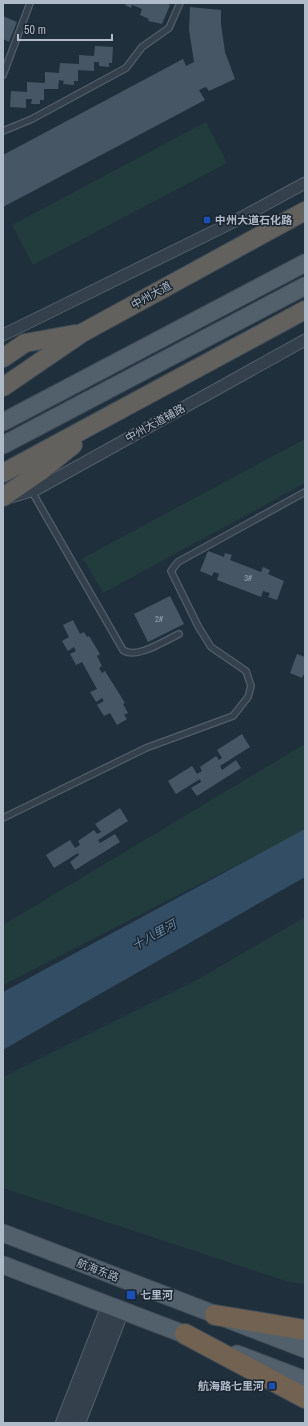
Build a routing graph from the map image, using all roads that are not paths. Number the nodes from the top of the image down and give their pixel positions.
1 (30, 3) edge
2 (180, 3) edge
3 (3, 75) edge
4 (3, 131) edge
5 (305, 183) edge
6 (305, 211) edge
7 (305, 263) edge
8 (305, 286) edge
9 (305, 310) edge
10 (82, 333) junction
11 (3, 335) edge
12 (305, 340) edge
13 (3, 358) edge
14 (3, 388) edge
15 (105, 418) junction
16 (3, 422) edge
17 (3, 446) edge
18 (3, 473) edge
19 (32, 490) junction
20 (305, 492) edge
21 (3, 497) edge
22 (3, 500) edge
23 (179, 634) dead end
24 (3, 818) edge
25 (3, 1232) edge
26 (3, 1265) edge
27 (116, 1308) junction
28 (215, 1316) junction
29 (305, 1330) edge
30 (185, 1334) junction
31 (305, 1349) edge
32 (305, 1380) edge
33 (305, 1398) edge
34 (63, 1423) edge
35 (78, 1423) edge

1 - 3 lane
2 - 4 lane
5 - 11 street
6 - 10 highway, 中州大道
7 - 16 main road
8 - 17 main road
9 - 15 highway
10 - 13 highway
10 - 14 highway, 中州大道
12 - 19 street, 中州大道辅路
15 - 18 highway
15 - 21 highway
19 - 22 street, 中州大道辅路
19 - 23 lane
20 - 24 lane
25 - 28 main road, 航海东路
26 - 27 main road
27 - 30 main road
27 - 34 street
27 - 35 street
28 - 29 highway
28 - 31 main road, 航海东路
30 - 32 main road
30 - 33 highway

